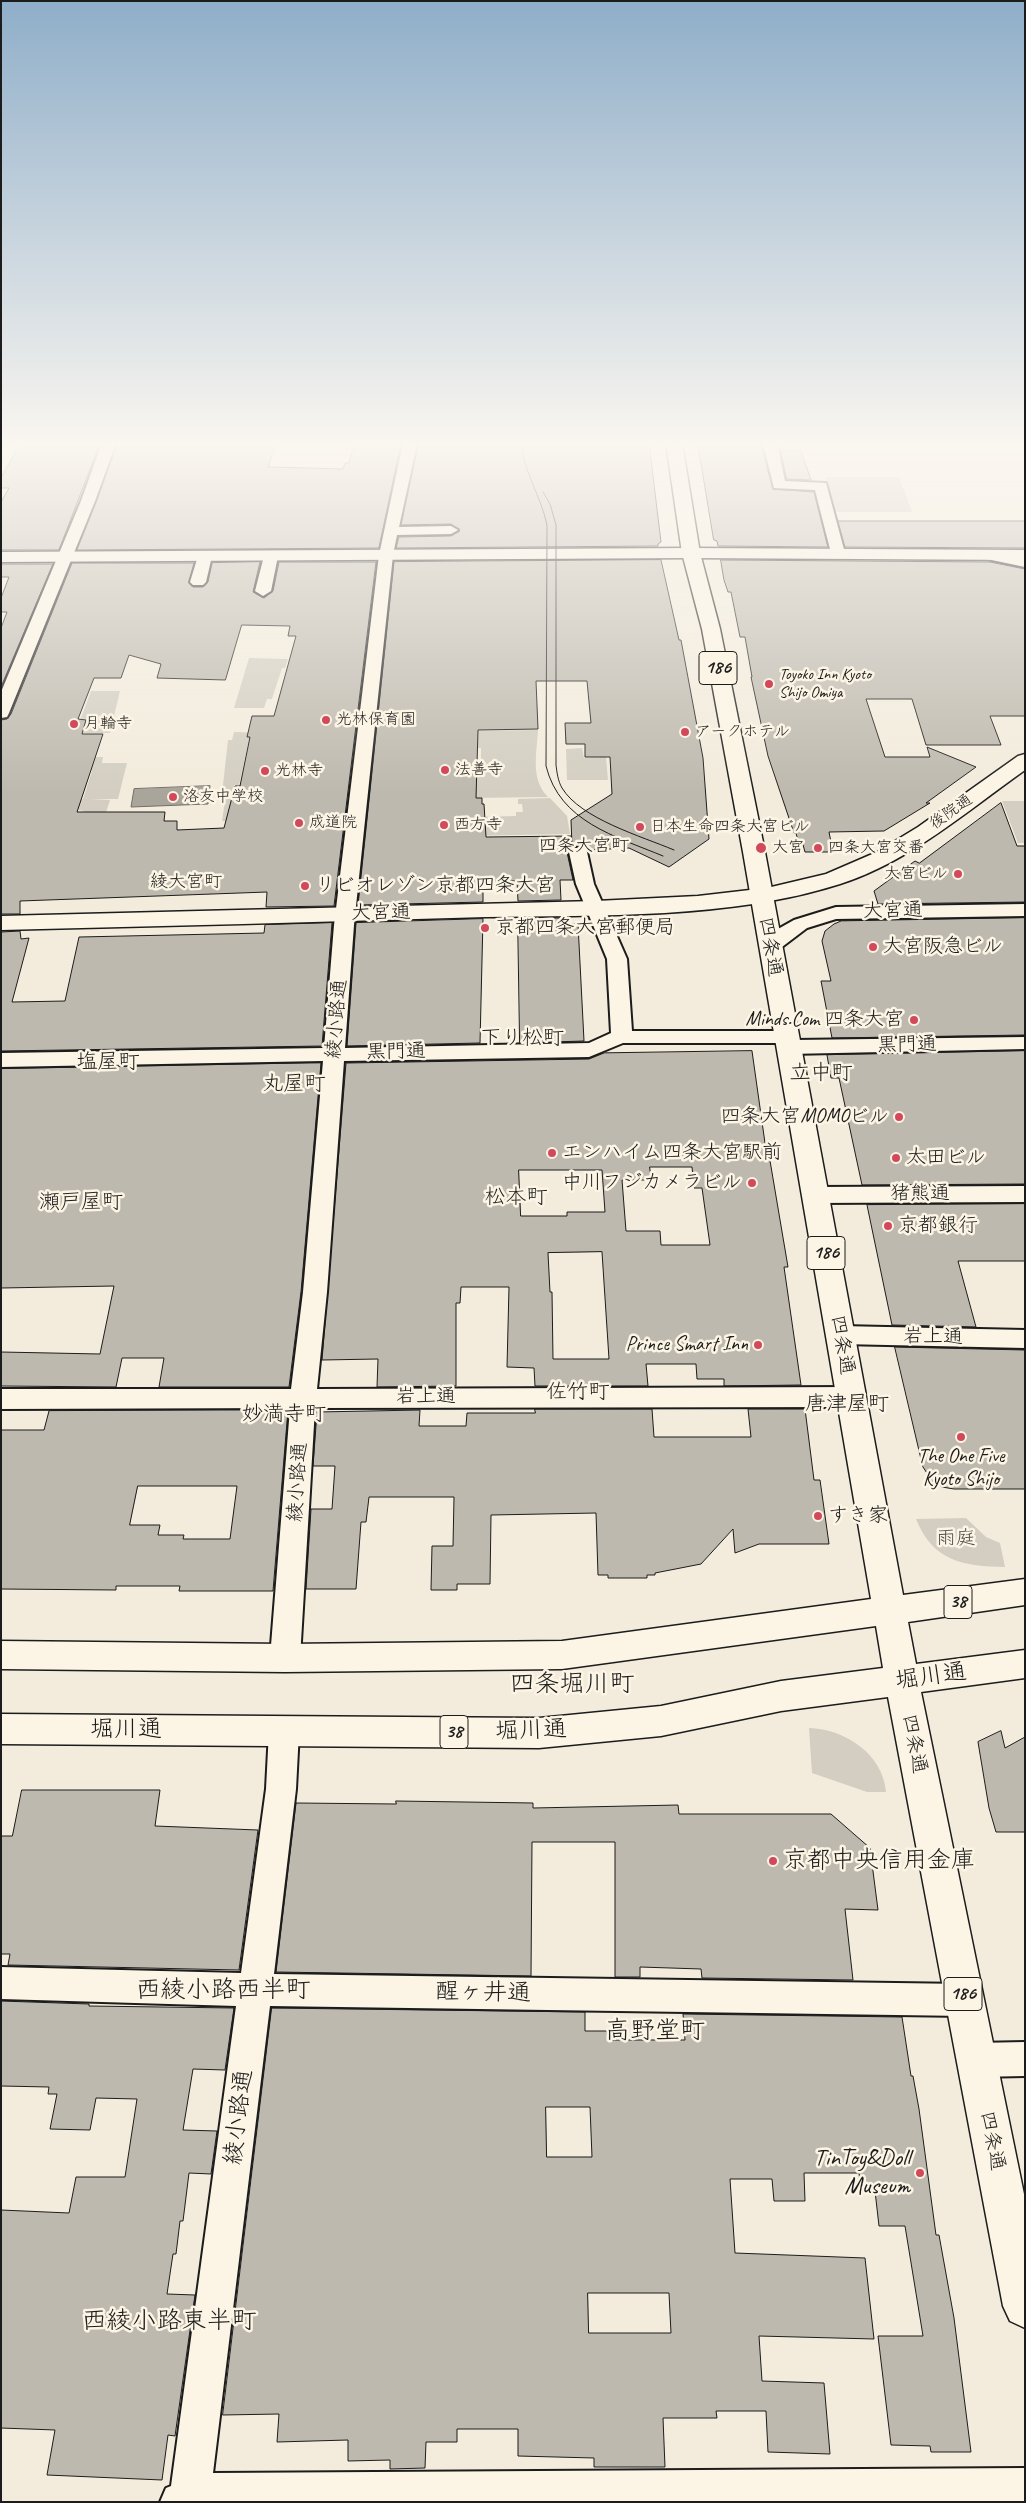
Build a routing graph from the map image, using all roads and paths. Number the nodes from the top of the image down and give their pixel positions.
1 (64, 560) edge
2 (204, 560) edge
3 (270, 560) edge
4 (386, 560) edge
5 (693, 560) edge
6 (1010, 560) edge
7 (1025, 563) edge
8 (198, 582) dead end
9 (263, 591) dead end
10 (1, 713) edge
11 (1025, 760) edge
12 (578, 852) dead end
13 (761, 894) junction
14 (596, 908) junction
15 (1025, 910) edge
16 (346, 914) junction
17 (1, 923) edge
18 (770, 946) junction
19 (622, 1037) junction
20 (788, 1042) junction
21 (1025, 1043) edge
22 (334, 1053) junction
23 (1, 1060) edge
24 (1025, 1194) edge
25 (815, 1195) junction
26 (840, 1335) junction
27 (1025, 1339) edge
28 (852, 1397) junction
29 (1, 1399) edge
30 (304, 1400) junction
31 (1025, 1592) edge
32 (890, 1612) junction
33 (1, 1655) edge
34 (285, 1658) junction
35 (1025, 1664) edge
36 (902, 1681) junction
37 (1, 1729) edge
38 (284, 1731) junction
39 (1, 1983) edge
40 (255, 1990) junction
41 (964, 2000) junction
42 (1025, 2059) edge
43 (976, 2060) junction
44 (1025, 2306) edge
45 (1025, 2488) edge
46 (186, 2501) edge

1 - 10 street
2 - 8 street
3 - 9 street
4 - 16 street, 綾小路通
5 - 13 main road, 四条通 / 186
6 - 7 street
11 - 13 main road, 後院通
12 - 14 street
13 - 14 main road, 大宮通
13 - 18 main road, 四条通 / 186
14 - 16 main road, 大宮通
14 - 19 street
15 - 18 street, 大宮通
16 - 17 main road, 大宮通
16 - 22 street, 綾小路通
18 - 20 main road, 四条通 / 186
19 - 20 street, 黒門通
19 - 22 street, 黒門通
20 - 21 street, 黒門通
20 - 25 main road, 四条通 / 186
22 - 23 street, 黒門通
22 - 30 street, 綾小路通
24 - 25 street, 猪熊通
25 - 26 main road, 四条通 / 186
26 - 27 street, 岩上通
26 - 28 main road, 四条通 / 186
28 - 30 street, 岩上通
28 - 32 main road, 四条通 / 186
29 - 30 street, 岩上通
30 - 34 street, 綾小路通
31 - 32 main road, 38
32 - 34 main road, 38
32 - 36 main road, 四条通 / 186
33 - 34 main road, 38
35 - 36 main road, 堀川通 / 38
36 - 38 main road, 堀川通 / 38
36 - 41 main road, 四条通 / 186
37 - 38 main road, 堀川通 / 38
38 - 40 street, 綾小路通
39 - 40 street, 醒ヶ井通
40 - 41 street, 醒ヶ井通
40 - 46 street, 綾小路通
41 - 43 main road, 四条通 / 186
42 - 43 street
43 - 44 main road, 四条通 / 186
45 - 46 street

